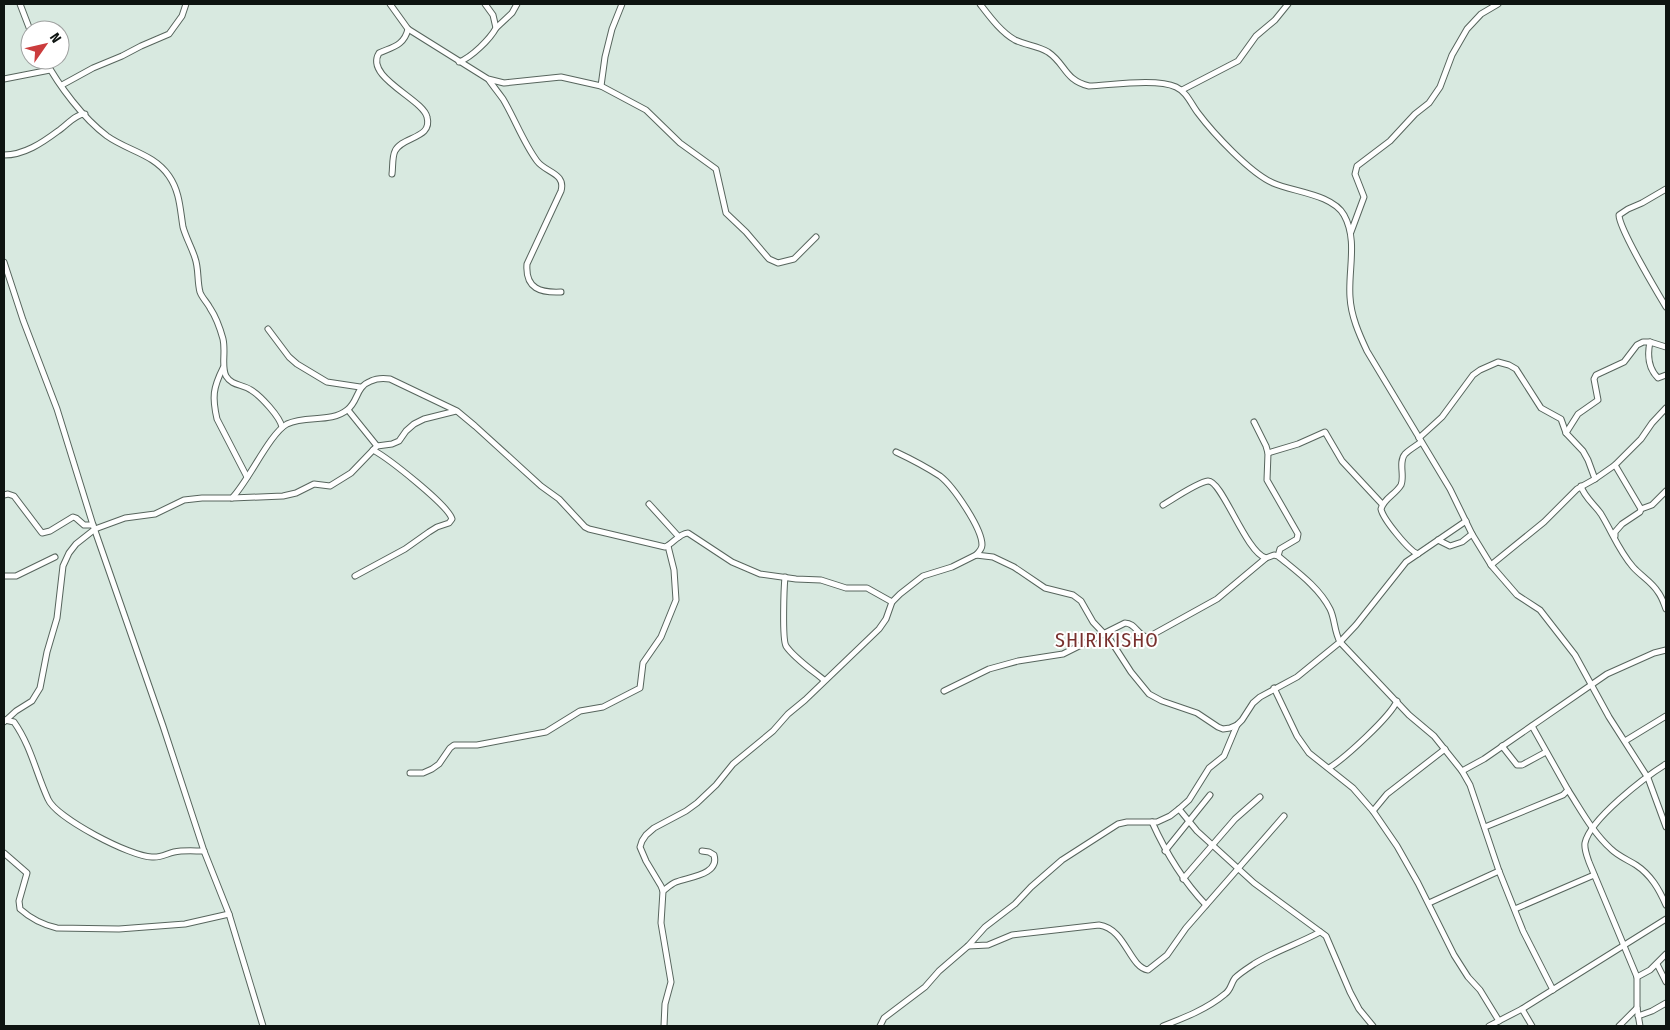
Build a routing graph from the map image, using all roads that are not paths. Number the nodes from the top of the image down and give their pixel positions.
1 (20, 4) edge
2 (186, 4) edge
3 (390, 4) edge
4 (485, 4) edge
5 (517, 4) edge
6 (622, 4) edge
7 (980, 4) edge
8 (1288, 4) edge
9 (1498, 4) edge
10 (26, 20) edge
11 (496, 28) junction
12 (408, 29) junction
13 (460, 62) junction
14 (50, 70) joint
15 (488, 79) junction
16 (4, 80) edge
17 (62, 85) junction
18 (601, 86) junction
19 (1182, 90) junction
20 (85, 114) junction
21 (4, 155) edge
22 (392, 174) dead end
23 (1666, 189) edge
24 (1351, 232) junction
25 (816, 236) dead end
26 (4, 262) edge
27 (561, 292) dead end
28 (1666, 307) edge
29 (268, 329) dead end
30 (1650, 342) junction
31 (1666, 348) edge
32 (223, 368) junction
33 (1666, 376) edge
34 (360, 387) junction
35 (1666, 408) edge
36 (348, 410) junction
37 (457, 411) junction
38 (1254, 422) dead end
39 (282, 427) junction
40 (1566, 434) junction
41 (1420, 440) junction
42 (375, 448) junction
43 (896, 452) dead end
44 (1268, 453) junction
45 (1615, 465) junction
46 (247, 477) junction
47 (1595, 479) junction
48 (1581, 486) junction
49 (1666, 491) edge
50 (4, 495) edge
51 (232, 498) junction
52 (649, 504) dead end
53 (1382, 504) junction
54 (1163, 505) dead end
55 (1641, 509) junction
56 (1466, 521) junction
57 (94, 527) junction
58 (1472, 534) junction
59 (679, 536) junction
60 (1615, 536) junction
61 (1438, 540) junction
62 (668, 546) junction
63 (1418, 554) junction
64 (976, 555) junction
65 (1278, 556) junction
66 (55, 557) dead end
67 (1266, 558) junction
68 (1491, 565) junction
69 (4, 576) edge
70 (355, 576) dead end
71 (785, 577) junction
72 (892, 602) junction
73 (1666, 610) edge
74 (1104, 632) junction
75 (1340, 642) junction
76 (1666, 650) edge
77 (824, 680) junction
78 (1592, 684) junction
79 (1274, 688) junction
80 (944, 691) dead end
81 (1397, 701) junction
82 (1394, 708) junction
83 (1402, 708) junction
84 (1666, 716) edge
85 (4, 721) edge
86 (1237, 725) junction
87 (1532, 726) junction
88 (1625, 741) junction
89 (1502, 746) junction
90 (1445, 749) junction
91 (1546, 752) junction
92 (1666, 764) edge
93 (1329, 768) junction
94 (1462, 771) junction
95 (410, 772) dead end
96 (1648, 778) junction
97 (1568, 790) junction
98 (1210, 795) dead end
99 (1260, 797) dead end
100 (1178, 809) junction
101 (1373, 811) junction
102 (1284, 816) dead end
103 (1189, 821) junction
104 (1152, 822) junction
105 (1485, 827) junction
106 (1593, 827) junction
107 (1666, 827) edge
108 (1212, 845) junction
109 (204, 851) junction
110 (702, 851) dead end
111 (1165, 851) junction
112 (4, 853) edge
113 (1238, 868) junction
114 (1499, 871) junction
115 (1594, 875) junction
116 (1183, 879) junction
117 (663, 891) junction
118 (1429, 903) junction
119 (1206, 905) junction
120 (1666, 905) edge
121 (1515, 909) junction
122 (229, 914) junction
123 (1666, 919) edge
124 (1320, 932) junction
125 (968, 946) junction
126 (1624, 947) junction
127 (1666, 954) edge
128 (1657, 964) junction
129 (1637, 977) junction
130 (1666, 982) edge
131 (1553, 990) junction
132 (1666, 1003) edge
133 (1637, 1008) junction
134 (1522, 1009) junction
135 (1638, 1016) junction
136 (1499, 1021) junction
137 (263, 1026) edge
138 (664, 1026) edge
139 (880, 1026) edge
140 (1163, 1026) edge
141 (1373, 1026) edge
142 (1489, 1026) edge
143 (1532, 1026) edge
144 (1619, 1026) edge
145 (1640, 1026) edge

1 - 10 street
2 - 17 street
3 - 12 street
4 - 11 street
5 - 11 street
6 - 18 street
7 - 19 street
8 - 19 street
9 - 24 street
11 - 13 street
12 - 13 street
12 - 22 street
13 - 15 street
14 - 16 street
14 - 17 street
15 - 18 street
15 - 27 street
17 - 20 street
18 - 25 street
19 - 24 street
20 - 21 street
20 - 32 street
23 - 28 street
24 - 41 street
26 - 57 street
29 - 34 street
30 - 31 street
30 - 33 street
30 - 40 street
32 - 39 street
32 - 46 street
34 - 36 street
34 - 37 street
35 - 45 street
36 - 39 street
36 - 42 street
37 - 42 street
37 - 62 street
38 - 44 street
39 - 46 street
40 - 41 street
40 - 47 street
41 - 53 street
41 - 56 street
42 - 51 street
42 - 70 street
43 - 64 street
44 - 53 street
44 - 65 street
45 - 47 street
45 - 55 street
46 - 51 street
47 - 48 street
48 - 60 street
48 - 68 street
49 - 55 street
50 - 57 street
51 - 57 street
52 - 59 street
53 - 63 street
54 - 67 street
55 - 60 street
56 - 58 street
56 - 61 street
57 - 85 street
57 - 109 street
58 - 61 street
58 - 68 street
59 - 62 street
59 - 71 street
60 - 73 street
61 - 63 street
62 - 95 street
63 - 75 street
64 - 72 street
64 - 74 street
65 - 67 street
65 - 75 street
66 - 69 street
67 - 74 street
68 - 78 street
71 - 72 street
71 - 77 street
72 - 77 street
74 - 80 street
74 - 86 street
75 - 79 street
75 - 81 street
76 - 78 street
77 - 117 street
78 - 87 street
78 - 88 street
79 - 86 street
79 - 93 street
81 - 82 street
81 - 83 street
82 - 83 street
82 - 93 street
83 - 90 street
84 - 88 street
85 - 109 street
86 - 100 street
87 - 89 street
87 - 91 street
88 - 96 street
89 - 91 street
89 - 94 street
90 - 94 street
90 - 101 street
91 - 97 street
92 - 96 street
93 - 101 street
94 - 105 street
96 - 106 street
96 - 107 street
97 - 105 street
97 - 106 street
98 - 103 street
99 - 108 street
100 - 103 street
100 - 104 street
101 - 118 street
102 - 113 street
103 - 108 street
103 - 111 street
104 - 111 street
104 - 125 street
105 - 114 street
106 - 115 street
106 - 120 street
108 - 113 street
108 - 116 street
109 - 122 street
110 - 117 street
111 - 116 street
112 - 122 street
113 - 119 street
113 - 124 street
114 - 118 street
114 - 121 street
115 - 121 street
115 - 126 street
116 - 119 street
117 - 138 street
118 - 136 street
119 - 125 street
121 - 131 street
122 - 137 street
123 - 126 street
124 - 140 street
124 - 141 street
125 - 139 street
126 - 129 street
126 - 131 street
127 - 128 street
128 - 129 street
128 - 130 street
129 - 133 street
131 - 134 street
132 - 135 street
133 - 135 street
133 - 144 street
134 - 136 street
134 - 143 street
135 - 145 street
136 - 142 street

